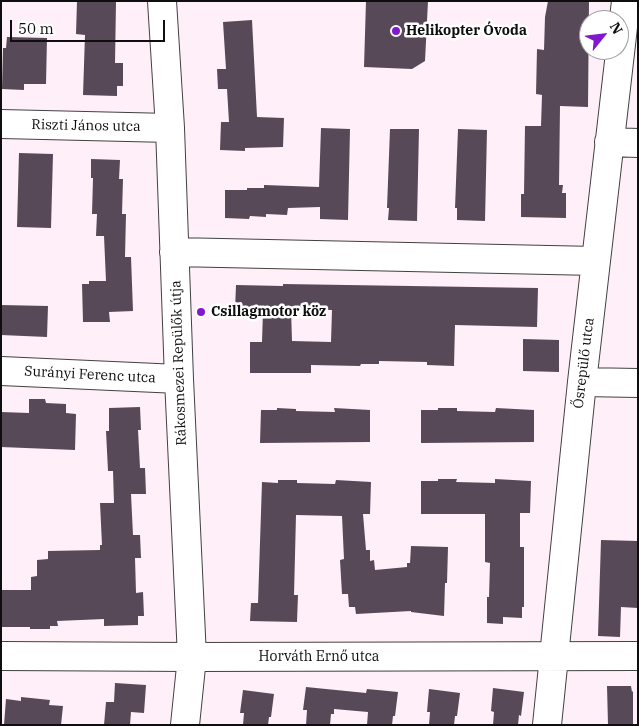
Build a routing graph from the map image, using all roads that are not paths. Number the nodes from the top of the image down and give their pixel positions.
1 (162, 1) edge
2 (626, 1) edge
3 (1, 124) edge
4 (170, 128) junction
5 (609, 142) junction
6 (638, 143) edge
7 (174, 252) junction
8 (596, 261) junction
9 (1, 371) edge
10 (179, 379) junction
11 (582, 382) junction
12 (638, 383) edge
13 (1, 656) edge
14 (554, 656) junction
15 (638, 656) edge
16 (192, 658) junction
17 (185, 725) edge
18 (547, 725) edge

1 - 4 street, Rákosmezei Repülők útja
2 - 5 street, Ősrepülő utca
3 - 4 street, Riszti János utca
4 - 7 street, Rákosmezei Repülők útja
5 - 6 street
5 - 8 street, Ősrepülő utca
7 - 8 street
7 - 10 street, Rákosmezei Repülők útja
8 - 11 street, Ősrepülő utca
9 - 10 street, Surányi Ferenc utca
10 - 16 street, Rákosmezei Repülők útja
11 - 12 street
11 - 14 street, Ősrepülő utca
13 - 16 street, Horváth Ernő utca
14 - 15 street, Horváth Ernő utca
14 - 16 street, Horváth Ernő utca
14 - 18 street, Ősrepülő utca
16 - 17 street, Rákosmezei Repülők útja

